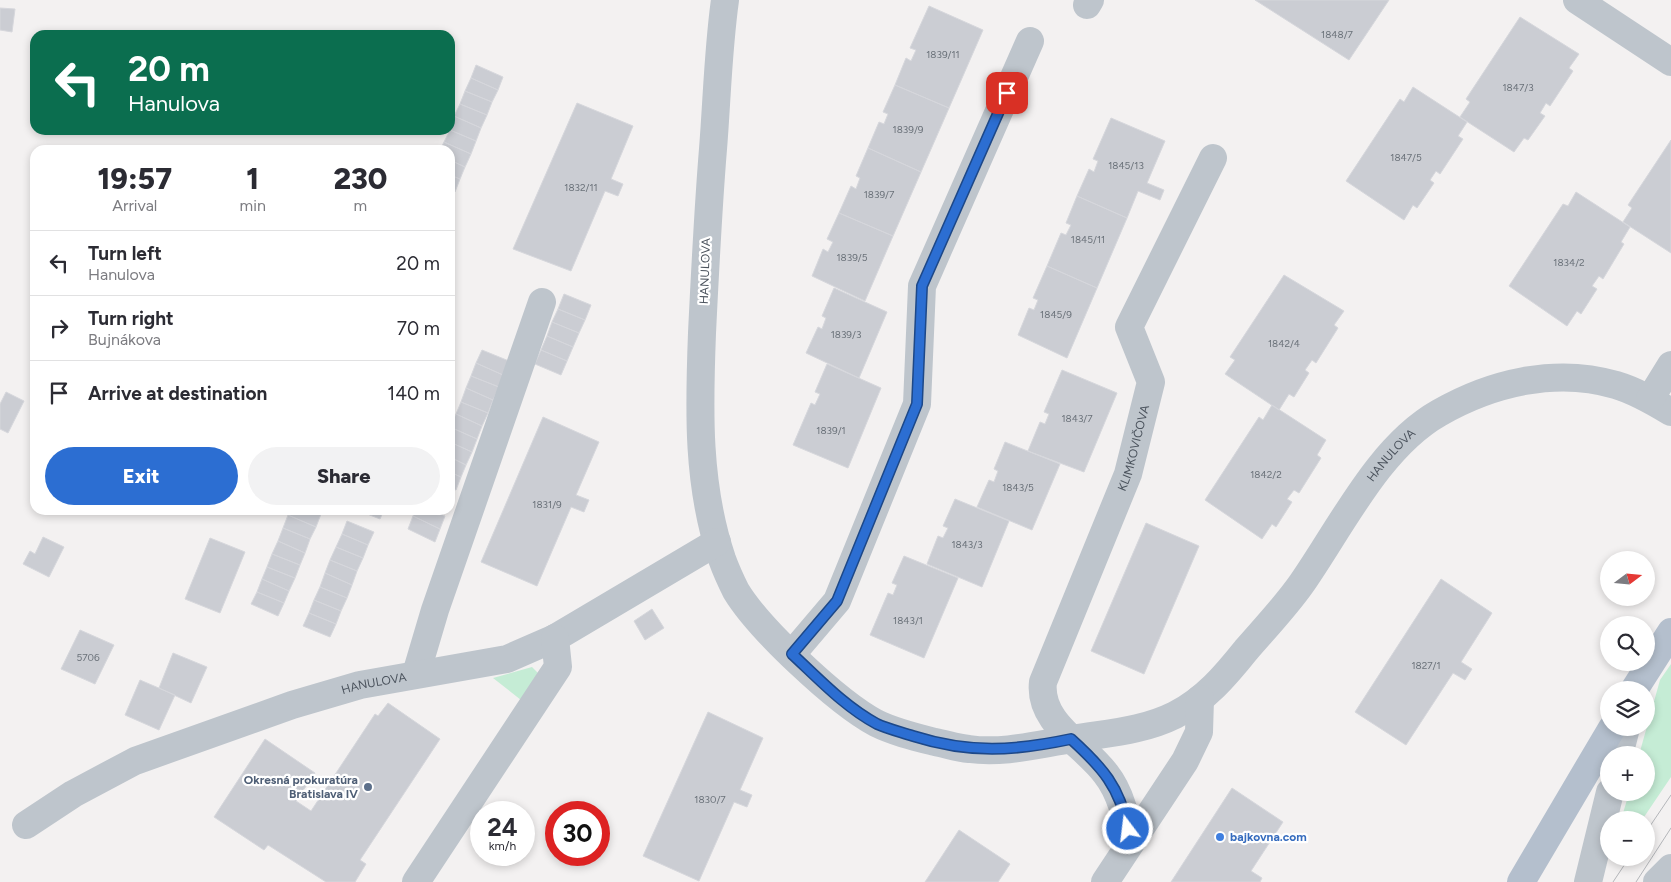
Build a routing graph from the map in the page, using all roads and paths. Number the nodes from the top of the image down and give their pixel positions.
1 (725, 0) edge
2 (1577, 0) edge
3 (1030, 41) dead end
4 (1671, 62) edge
5 (1213, 158) dead end
6 (542, 302) dead end
7 (1671, 365) edge
8 (1660, 406) edge
9 (717, 542) junction
10 (1671, 632) edge
11 (555, 638) junction
12 (792, 654) junction
13 (416, 674) junction
14 (1640, 681) edge
15 (1200, 699) junction
16 (1607, 736) edge
17 (1071, 739) junction
18 (1608, 801) edge
19 (26, 825) dead end
20 (1131, 842) junction
21 (1671, 868) edge
22 (416, 882) edge
23 (1105, 882) edge
24 (1521, 882) edge
25 (1588, 882) edge
26 (1658, 882) edge

1 - 9 street, HANULOVA
2 - 4 street
3 - 12 street
5 - 17 street, KLIMKOVIČOVA
6 - 13 street
7 - 8 street
8 - 15 street, HANULOVA
9 - 11 street, HANULOVA
9 - 12 street, HANULOVA
10 - 14 main road
11 - 13 street, HANULOVA
11 - 22 street
12 - 17 street, HANULOVA
13 - 19 street, HANULOVA
15 - 17 street, HANULOVA
15 - 20 street
16 - 24 main road
17 - 20 street, KLIMKOVIČOVA
18 - 25 street
20 - 23 street
21 - 26 street

